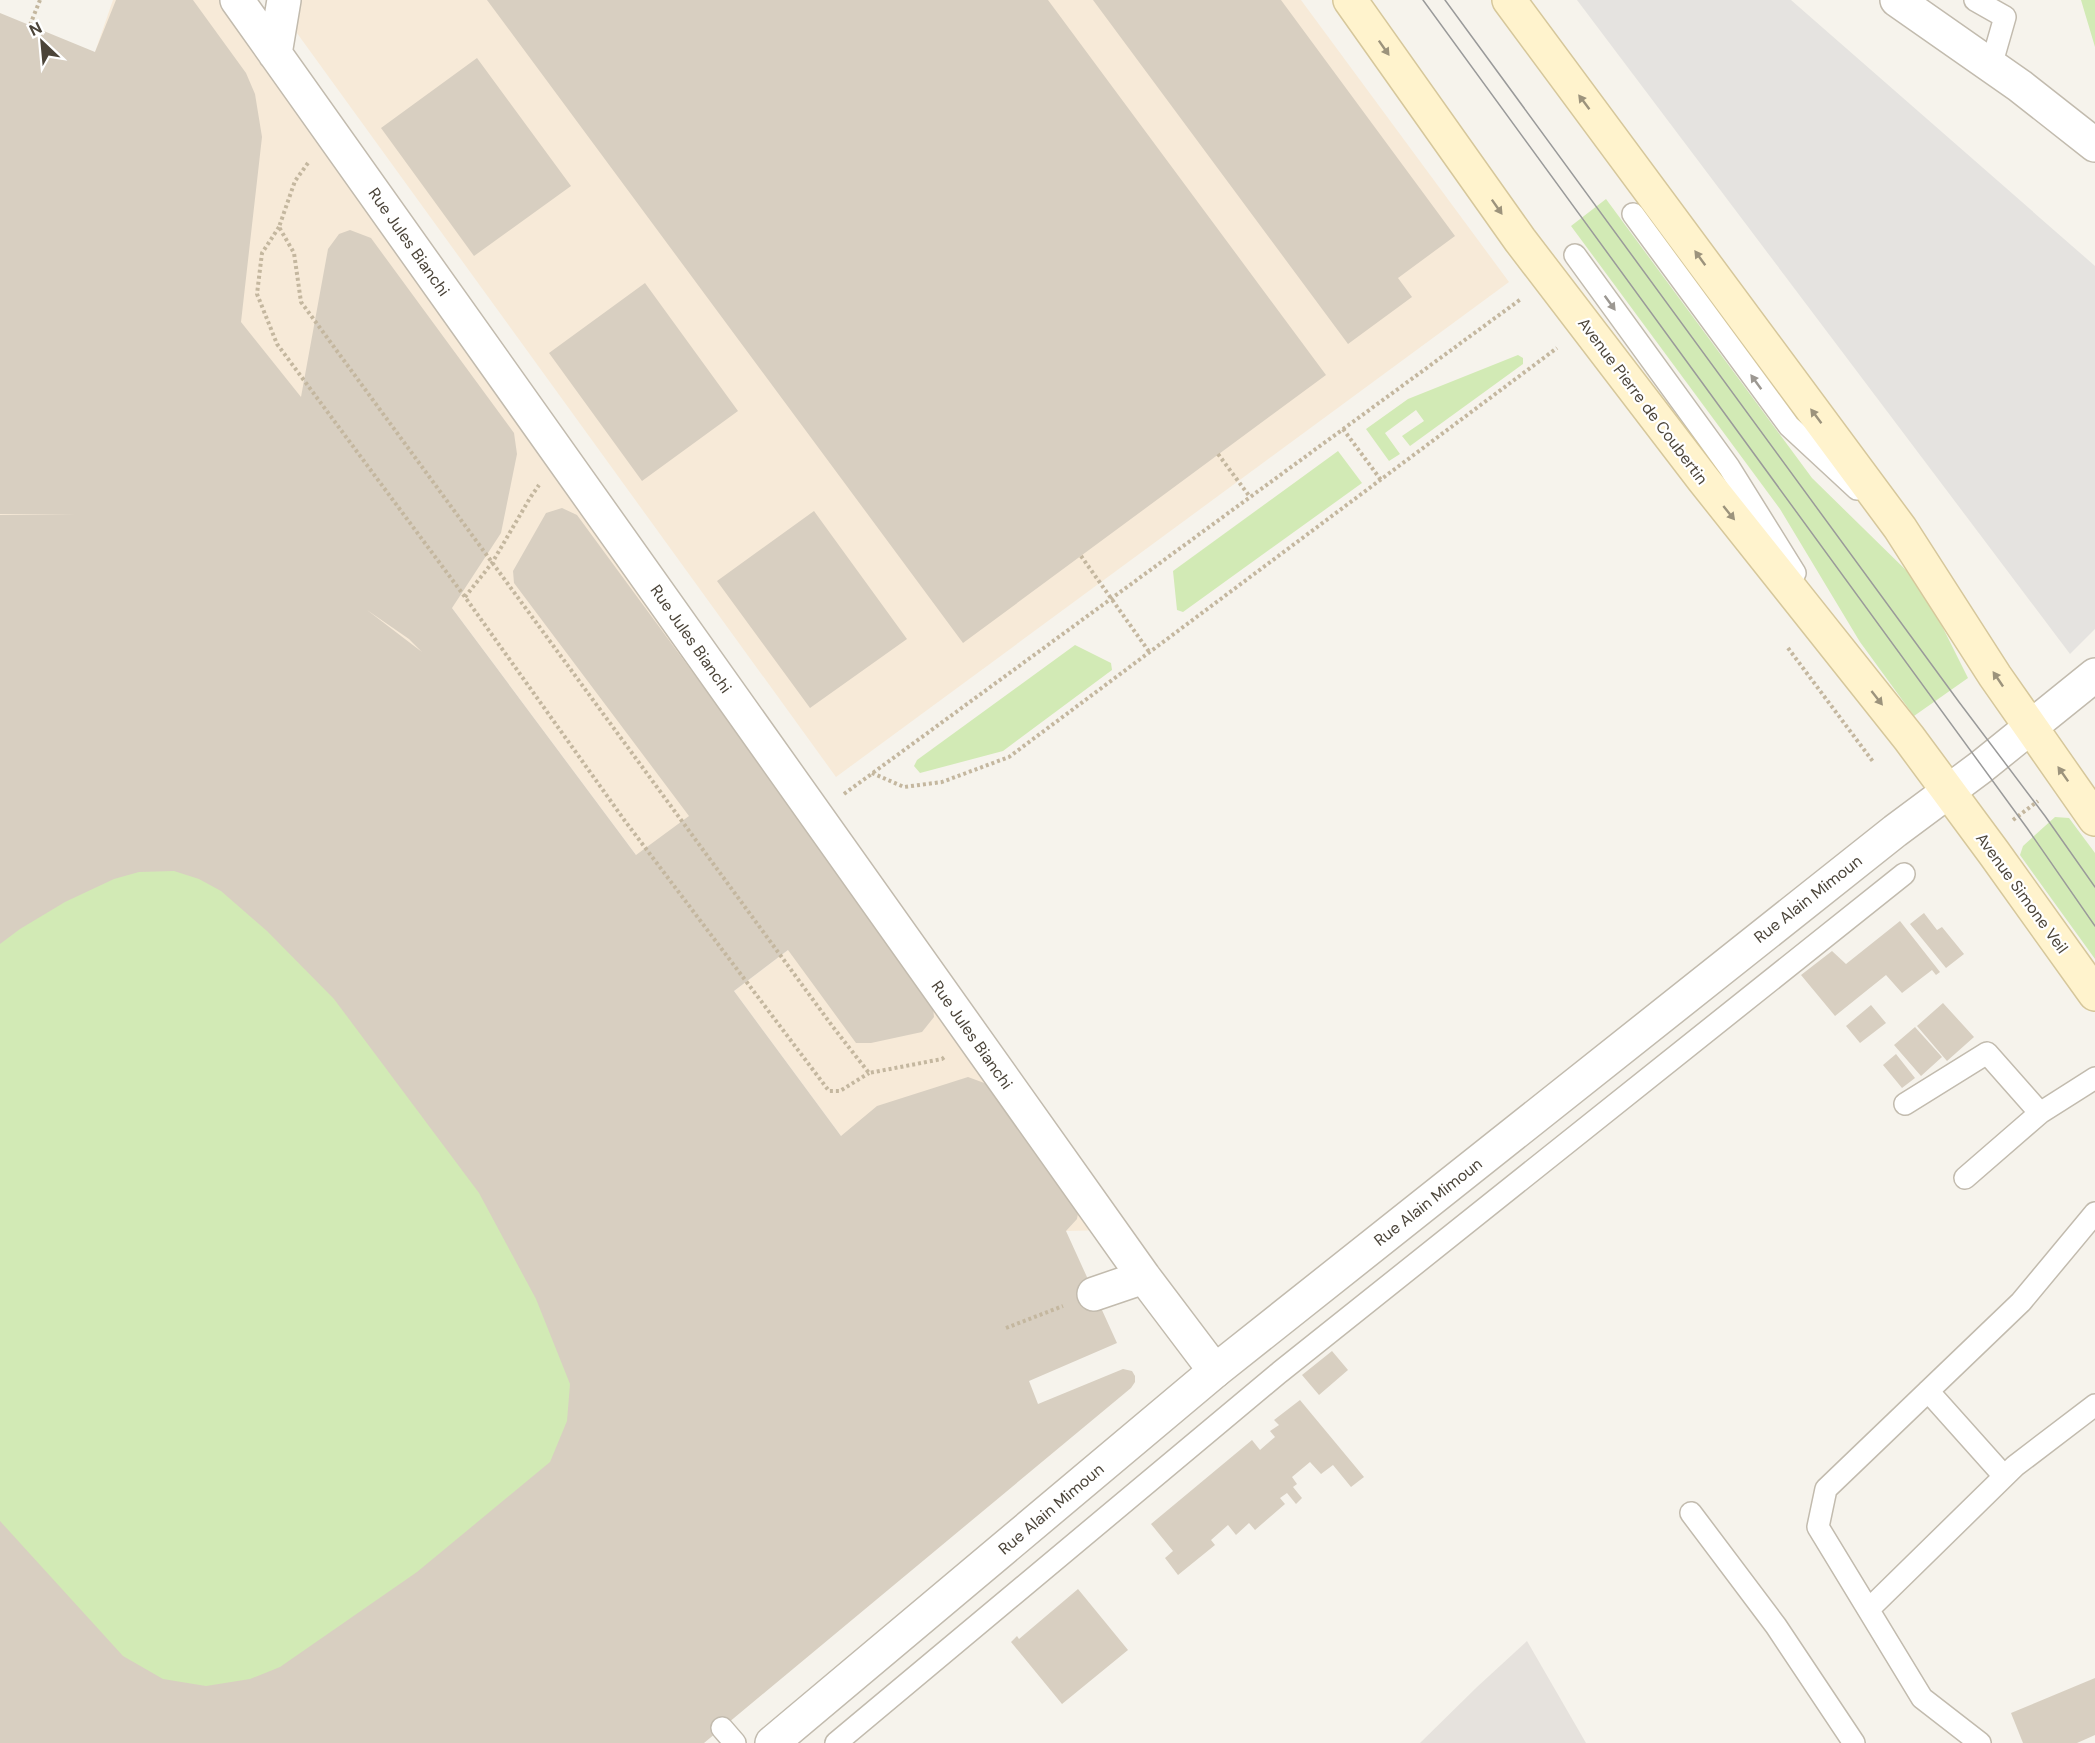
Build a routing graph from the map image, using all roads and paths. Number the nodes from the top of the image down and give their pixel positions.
1 (40, 0) edge
2 (237, 0) edge
3 (284, 0) edge
4 (1350, 0) edge
5 (1509, 0) edge
6 (1897, 0) edge
7 (1975, 0) edge
8 (30, 25) dead end
9 (275, 54) junction
10 (1991, 66) junction
11 (331, 132) junction
12 (2095, 145) edge
13 (1633, 214) dead end
14 (279, 227) junction
15 (1575, 255) dead end
16 (1527, 294) dead end
17 (1563, 344) dead end
18 (1343, 429) junction
19 (1218, 454) dead end
20 (562, 456) junction
21 (1381, 480) junction
22 (1250, 497) junction
23 (1900, 528) junction
24 (1081, 556) dead end
25 (492, 563) junction
26 (465, 597) junction
27 (1111, 598) junction
28 (1150, 653) junction
29 (1854, 670) junction
30 (2095, 675) edge
31 (2031, 728) junction
32 (872, 773) junction
33 (2066, 778) junction
34 (1948, 791) junction
35 (816, 814) junction
36 (2095, 819) edge
37 (1986, 842) junction
38 (1904, 874) dead end
39 (2095, 994) edge
40 (975, 1039) junction
41 (868, 1072) junction
42 (2095, 1078) edge
43 (1905, 1104) dead end
44 (2040, 1113) junction
45 (1965, 1178) dead end
46 (2095, 1213) edge
47 (1144, 1277) junction
48 (1094, 1294) joint
49 (1006, 1328) dead end
50 (1215, 1371) junction
51 (1928, 1391) junction
52 (2095, 1405) edge
53 (2004, 1476) junction
54 (1691, 1513) dead end
55 (1869, 1609) junction
56 (772, 1743) edge
57 (836, 1743) edge
58 (1854, 1743) edge
59 (1980, 1743) edge

1 - 8 path
2 - 9 street, Rue Jules Bianchi
3 - 9 street
4 -> 29 main road, Avenue Pierre de Coubertin
23 -> 5 main road
6 - 10 street
7 - 10 lane
9 - 11 street, Rue Jules Bianchi
10 - 12 street
11 - 14 path
11 - 20 street, Rue Jules Bianchi
23 -> 13 lane
14 - 25 path
14 - 26 path
15 -> 29 lane
16 - 18 path
17 - 21 path
18 - 21 path
18 - 22 path
19 - 22 path
20 - 25 path
20 - 35 street, Rue Jules Bianchi
21 - 28 path
22 - 27 path
31 -> 23 main road
24 - 27 path
25 - 26 path
25 - 41 path
26 - 41 path
27 - 28 path
27 - 32 path
28 - 32 path
29 -> 34 main road, Avenue Pierre de Coubertin
30 - 31 street, Rue Alain Mimoun
33 -> 31 main road
31 - 34 street, Rue Alain Mimoun
32 - 35 path
33 - 36 main road
33 - 37 path
34 - 37 main road, Avenue Simone Veil
34 - 50 street, Rue Alain Mimoun
35 - 40 street, Rue Jules Bianchi
37 - 39 main road, Avenue Simone Veil
38 - 57 lane
40 - 41 path
40 - 47 street, Rue Jules Bianchi
42 - 44 lane
43 - 44 lane
44 - 45 lane
46 - 51 lane
47 - 48 street
47 - 50 street, Rue Jules Bianchi
48 - 49 path
50 - 56 street, Rue Alain Mimoun
51 - 53 lane
51 - 55 lane
52 - 53 lane
53 - 55 lane
54 - 58 lane
55 - 59 lane

